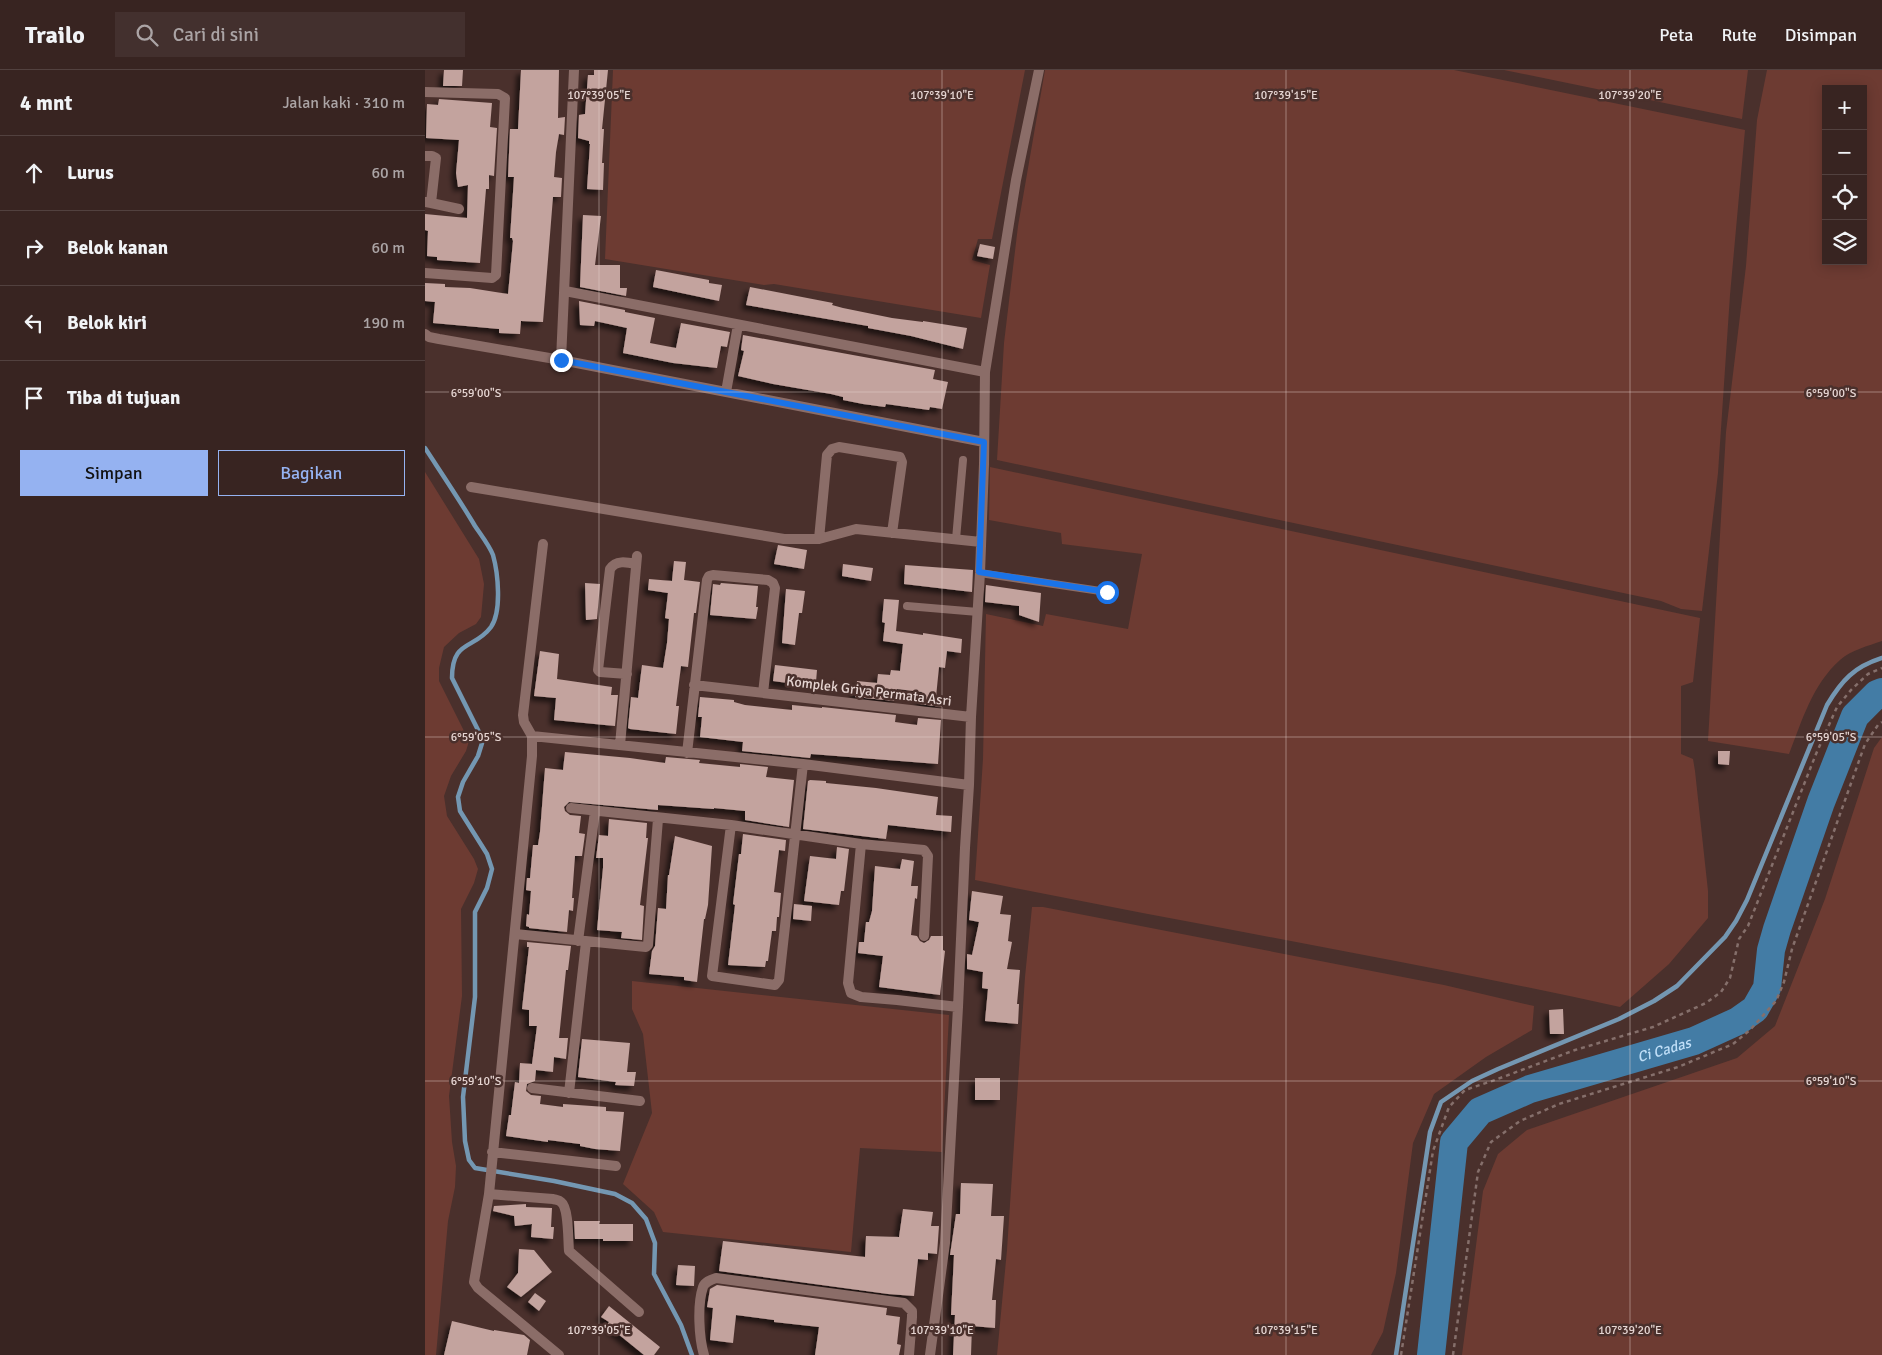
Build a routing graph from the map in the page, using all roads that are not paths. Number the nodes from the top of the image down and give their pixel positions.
1 (574, 70) edge
2 (1039, 70) edge
3 (425, 92) edge
4 (425, 156) edge
5 (428, 203) edge
6 (459, 209) dead end
7 (425, 273) edge
8 (565, 291) junction
9 (738, 326) junction
10 (425, 334) edge
11 (561, 360) junction
12 (985, 372) junction
13 (726, 392) junction
14 (984, 442) junction
15 (963, 460) dead end
16 (471, 487) dead end
17 (892, 533) junction
18 (819, 539) junction
19 (956, 539) junction
20 (981, 542) junction
21 (543, 544) dead end
22 (979, 572) junction
23 (1107, 592) dead end
24 (907, 606) dead end
25 (978, 612) junction
26 (627, 674) junction
27 (694, 685) junction
28 (763, 693) junction
29 (971, 717) junction
30 (532, 736) junction
31 (620, 746) junction
32 (687, 753) junction
33 (803, 764) junction
34 (969, 785) junction
35 (571, 808) dead end
36 (595, 811) junction
37 (659, 818) junction
38 (731, 825) junction
39 (796, 833) junction
40 (861, 844) junction
41 (515, 934) junction
42 (924, 936) dead end
43 (582, 942) junction
44 (958, 1007) junction
45 (532, 1088) dead end
46 (569, 1093) junction
47 (640, 1101) dead end
48 (491, 1156) junction
49 (616, 1166) dead end
50 (489, 1194) junction
51 (639, 1312) dead end
52 (559, 1355) edge
53 (704, 1355) edge
54 (909, 1355) edge
55 (930, 1355) edge

1 - 8 street
2 - 12 street
3 - 7 street
4 - 5 street
5 - 6 street
8 - 9 street
8 - 11 street
9 - 12 street
9 - 13 street
10 - 11 street
11 - 13 street
12 - 14 street
13 - 14 street
14 - 20 street
15 - 19 lane
16 - 18 street
17 - 18 street
17 - 18 street
17 - 19 street
19 - 20 street
20 - 22 street
21 - 30 street
22 - 23 lane
22 - 25 street
24 - 25 lane
25 - 29 street
26 - 26 street
26 - 31 street
27 - 28 street, Komplek Griya Permata Asri
27 - 28 street
27 - 32 street
28 - 29 street, Komplek Griya Permata Asri
29 - 34 street
30 - 31 street
30 - 41 street
31 - 32 street
32 - 33 street
33 - 34 street
33 - 39 street
34 - 44 street
35 - 36 street
36 - 37 street
36 - 43 street
37 - 38 street
37 - 43 street
38 - 39 street
38 - 39 street
39 - 40 street
40 - 42 street
40 - 44 street
41 - 43 street
41 - 48 street
43 - 46 street
44 - 55 street
45 - 46 street
46 - 47 street
48 - 49 street
48 - 50 street
50 - 51 street
50 - 52 street
53 - 54 street

